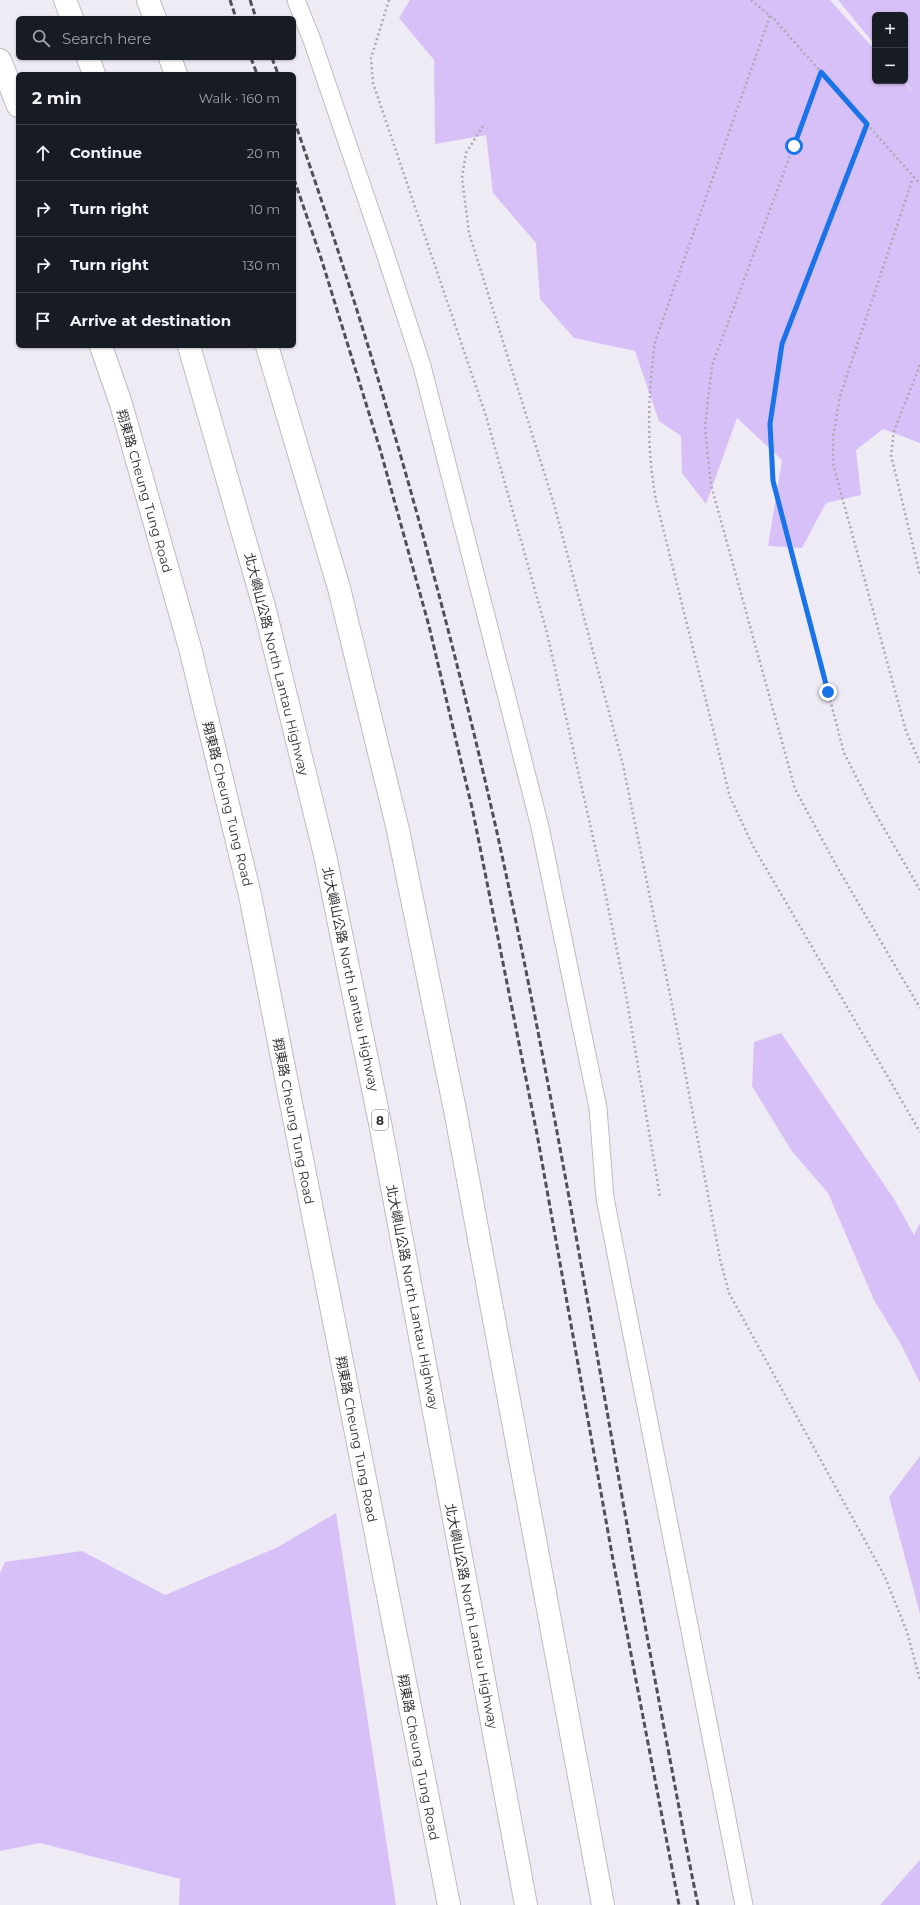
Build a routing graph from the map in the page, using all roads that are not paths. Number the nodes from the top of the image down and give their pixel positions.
1 (65, 0) edge
2 (148, 0) edge
3 (296, 0) edge
4 (71, 16) edge
5 (154, 16) edge
6 (0, 60) edge
7 (89, 60) edge
8 (171, 60) edge
9 (93, 72) edge
10 (175, 72) edge
11 (16, 101) edge
12 (103, 348) edge
13 (190, 348) edge
14 (268, 348) edge
15 (449, 1905) edge
16 (526, 1905) edge
17 (603, 1905) edge
18 (744, 1905) edge

1 - 4 main road
2 - 5 main road
3 - 18 lane
6 - 11 main road
7 - 9 main road
8 - 10 main road
12 - 15 main road, 翔東路 Cheung Tung Road
13 - 16 main road, 北大嶼山公路 North Lantau Highway / 8
14 - 17 main road

